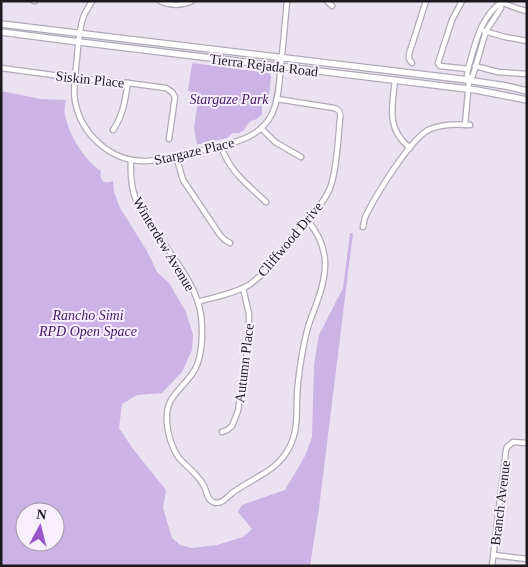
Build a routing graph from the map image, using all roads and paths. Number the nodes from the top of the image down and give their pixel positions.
1 (91, 1) edge
2 (160, 1) edge
3 (192, 1) edge
4 (287, 1) edge
5 (327, 1) edge
6 (426, 1) edge
7 (462, 1) edge
8 (501, 2) edge
9 (332, 6) dead end
10 (527, 11) edge
11 (1, 24) edge
12 (480, 29) junction
13 (1, 32) edge
14 (486, 32) junction
15 (80, 34) junction
16 (527, 41) edge
17 (78, 42) junction
18 (282, 58) junction
19 (412, 63) dead end
20 (281, 66) junction
21 (475, 66) junction
22 (1, 68) edge
23 (468, 69) junction
24 (527, 74) edge
25 (74, 78) junction
26 (395, 80) junction
27 (470, 81) junction
28 (128, 83) junction
29 (468, 89) junction
30 (527, 91) edge
31 (277, 99) junction
32 (527, 100) edge
33 (261, 128) junction
34 (113, 130) dead end
35 (169, 139) dead end
36 (221, 146) junction
37 (410, 148) junction
38 (176, 156) junction
39 (301, 157) dead end
40 (131, 160) junction
41 (266, 202) dead end
42 (308, 221) junction
43 (363, 227) dead end
44 (230, 243) dead end
45 (243, 288) junction
46 (198, 302) junction
47 (222, 432) dead end
48 (527, 443) edge
49 (494, 555) junction
50 (527, 560) edge
51 (492, 566) edge

1 - 15 street, Stargaze Place
2 - 3 street
4 - 18 street, Stargaze Place
5 - 9 street
6 - 19 street
7 - 23 street
8 - 10 street
8 - 12 street
8 - 14 street
11 - 15 main road, Tierra Rejada Road
12 - 14 street
12 - 23 street
13 - 17 main road, Tierra Rejada Road
14 - 16 street
14 - 21 street
15 - 17 street, Stargaze Place
15 - 18 main road, Tierra Rejada Road
17 - 20 main road, Tierra Rejada Road
17 - 25 street, Stargaze Place
18 - 20 street, Stargaze Place
18 - 27 main road, Tierra Rejada Road
20 - 26 main road, Tierra Rejada Road
20 - 31 street, Stargaze Place
21 - 24 street
21 - 27 street
22 - 25 street, Siskin Place
23 - 27 street
25 - 28 street, Siskin Place
25 - 40 street, Stargaze Place
26 - 29 main road, Tierra Rejada Road
26 - 37 street
27 - 29 street
27 - 30 main road, Tierra Rejada Road
28 - 34 street
28 - 35 street, Siskin Place
29 - 32 main road, Tierra Rejada Road
29 - 37 street
31 - 33 street, Stargaze Place
31 - 42 street, Cliffwood Drive
33 - 36 street, Stargaze Place
33 - 39 street
36 - 38 street, Stargaze Place
36 - 41 street
37 - 43 street
38 - 40 street, Stargaze Place
38 - 44 street
40 - 46 street, Winterdew Avenue
42 - 45 street, Cliffwood Drive
42 - 46 street, Winterdew Avenue
45 - 46 street, Cliffwood Drive
45 - 47 street, Autumn Place
48 - 49 street, Branch Avenue
49 - 50 street
49 - 51 street, Branch Avenue

